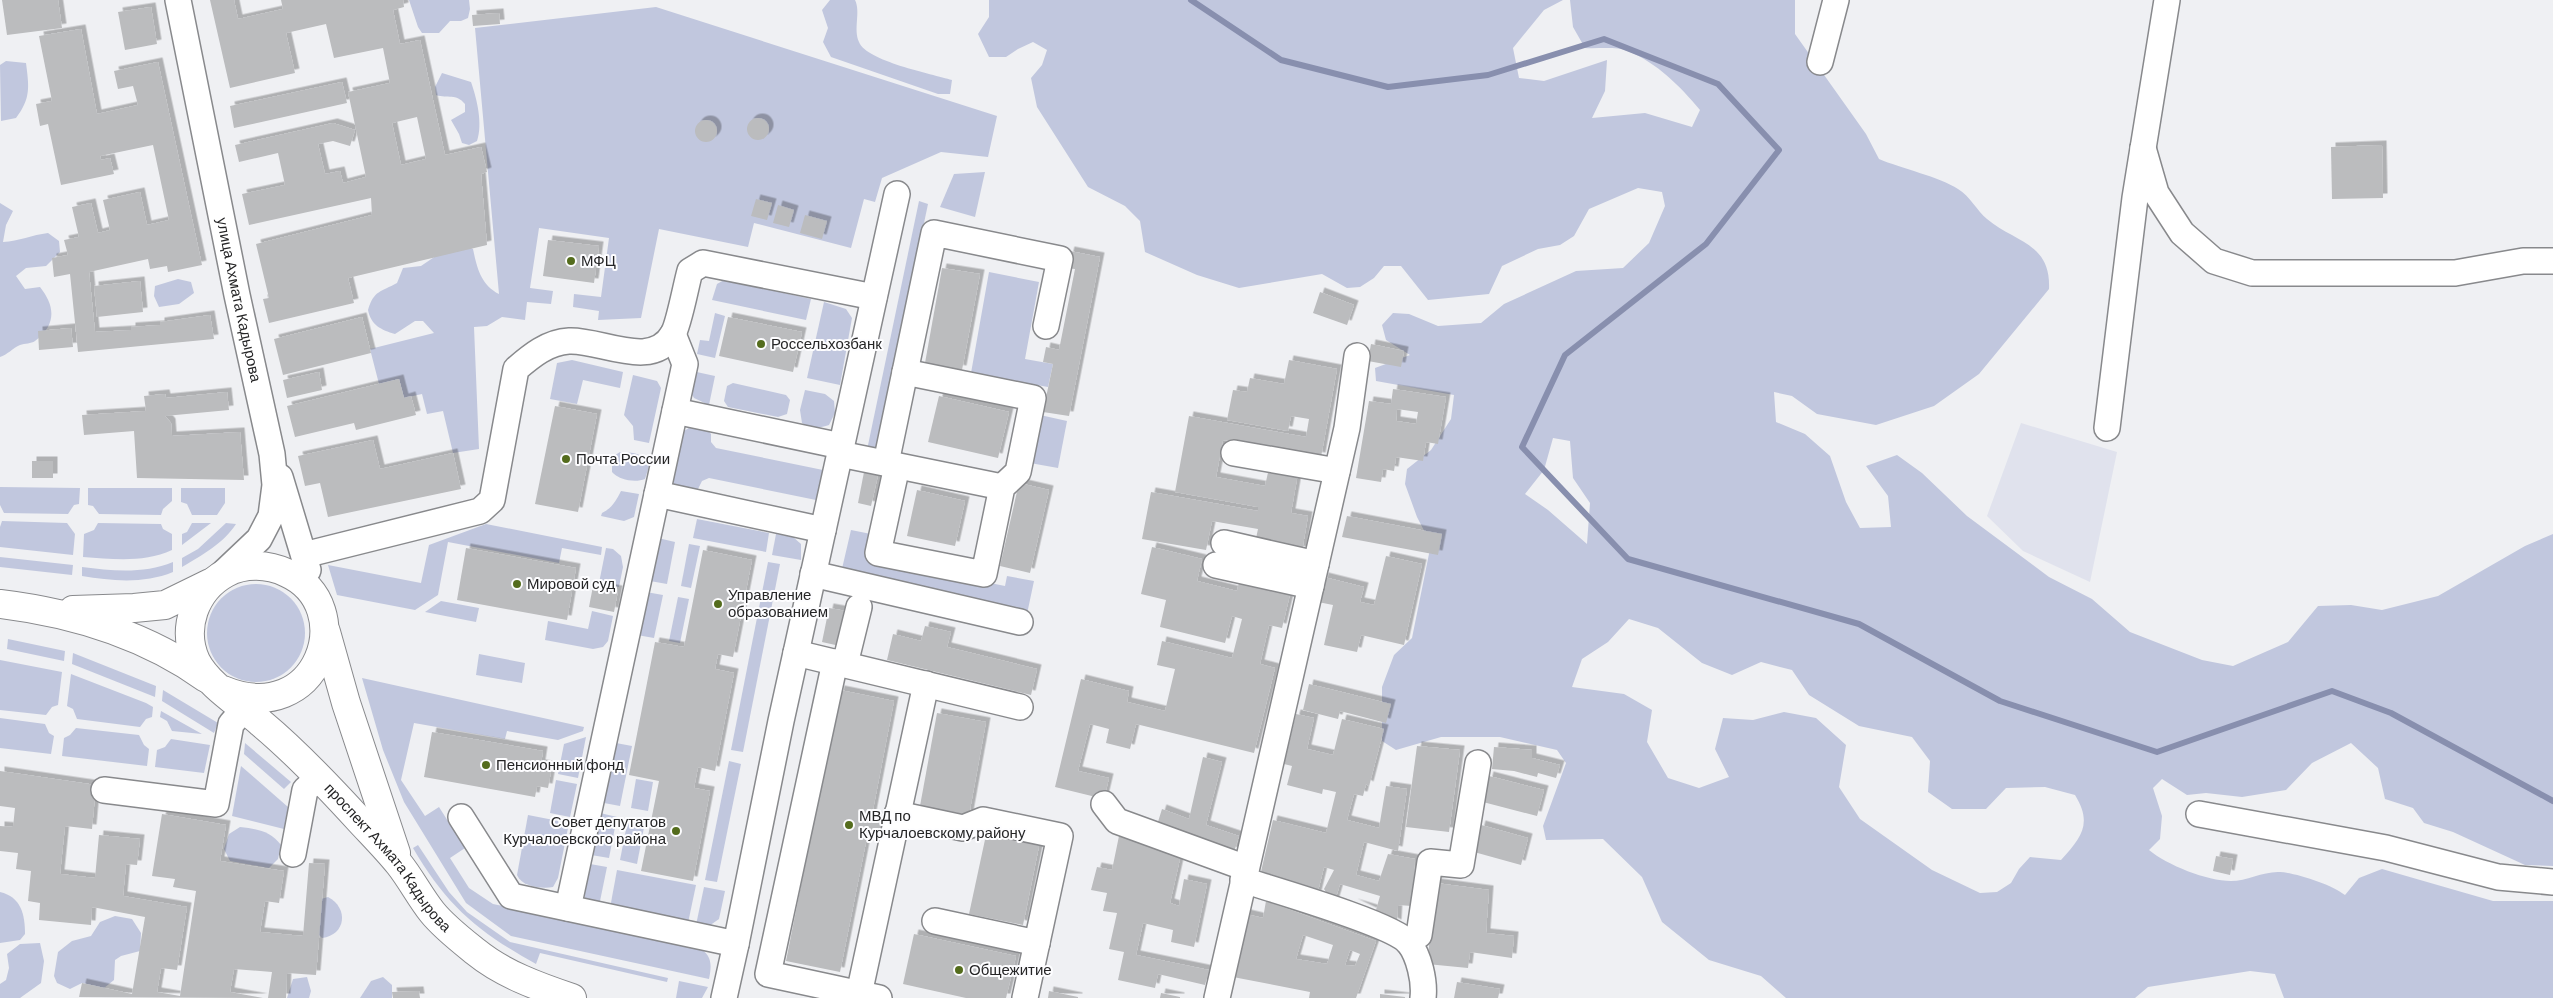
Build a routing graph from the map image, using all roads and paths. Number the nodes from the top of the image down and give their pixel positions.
1 (178, 0) edge
2 (1836, 0) edge
3 (2167, 0) edge
4 (1820, 62) dead end
5 (2143, 148) junction
6 (896, 194) dead end
7 (2553, 261) edge
8 (874, 297) junction
9 (1046, 326) dead end
10 (673, 334) junction
11 (1358, 356) dead end
12 (905, 372) junction
13 (675, 411) junction
14 (2107, 428) dead end
15 (840, 450) junction
16 (1234, 453) dead end
17 (272, 454) junction
18 (891, 464) junction
19 (1337, 471) junction
20 (1002, 487) junction
21 (657, 494) junction
22 (823, 530) junction
23 (1220, 554) dead end
24 (304, 555) junction
25 (813, 574) junction
26 (1313, 575) junction
27 (215, 580) junction
28 (0, 604) edge
29 (859, 607) dead end
30 (49, 610) junction
31 (321, 612) junction
32 (1020, 622) dead end
33 (796, 653) junction
34 (840, 663) junction
35 (926, 684) junction
36 (220, 688) junction
37 (1020, 707) dead end
38 (245, 708) junction
39 (1478, 763) dead end
40 (319, 777) junction
41 (104, 790) dead end
42 (1104, 804) dead end
43 (897, 814) junction
44 (2198, 814) dead end
45 (460, 817) dead end
46 (293, 854) dead end
47 (399, 864) junction
48 (1245, 874) junction
49 (2553, 882) edge
50 (568, 908) junction
51 (936, 921) dead end
52 (1037, 942) junction
53 (1408, 942) junction
54 (736, 944) junction
55 (869, 996) edge
56 (572, 998) edge
57 (724, 998) edge
58 (1025, 998) edge
59 (1217, 998) edge
60 (1423, 998) edge

1 - 17 street, улица Ахмата Кадырова
2 - 4 street
3 - 5 street
5 - 7 street
5 - 14 street
6 - 8 street
8 - 10 street
8 - 15 street
9 - 12 street
10 - 13 street
10 - 24 street
11 - 19 street
12 - 18 street
12 - 20 street
13 - 15 street
13 - 21 street
15 - 18 street
15 - 22 street
16 - 19 street
17 - 24 street
17 - 27 street, улица Ахмата Кадырова
18 - 20 street
18 - 20 street
19 - 26 street
21 - 22 street
21 - 50 street
22 - 25 street
23 - 26 street
24 - 31 street
25 - 32 street
25 - 33 street
26 - 48 street
27 - 30 main road, улица Ахмата Кадырова
27 - 31 main road
27 - 36 main road
28 - 30 main road, проспект Ахмата Кадырова
29 - 34 street
30 - 36 main road, проспект Ахмата Кадырова
31 - 36 main road
31 - 47 main road
33 - 34 street
33 - 54 street
34 - 35 street
34 - 55 street
35 - 37 street
35 - 43 street
36 - 38 main road, проспект Ахмата Кадырова
38 - 40 main road, проспект Ахмата Кадырова
38 - 41 street
39 - 53 street
40 - 46 street
40 - 47 main road, проспект Ахмата Кадырова
42 - 48 street
43 - 52 street
43 - 55 street
44 - 49 street
45 - 50 street
47 - 56 main road, проспект Ахмата Кадырова
48 - 53 street
48 - 59 street
50 - 54 street
51 - 52 street
52 - 58 street
53 - 60 street
54 - 57 street

